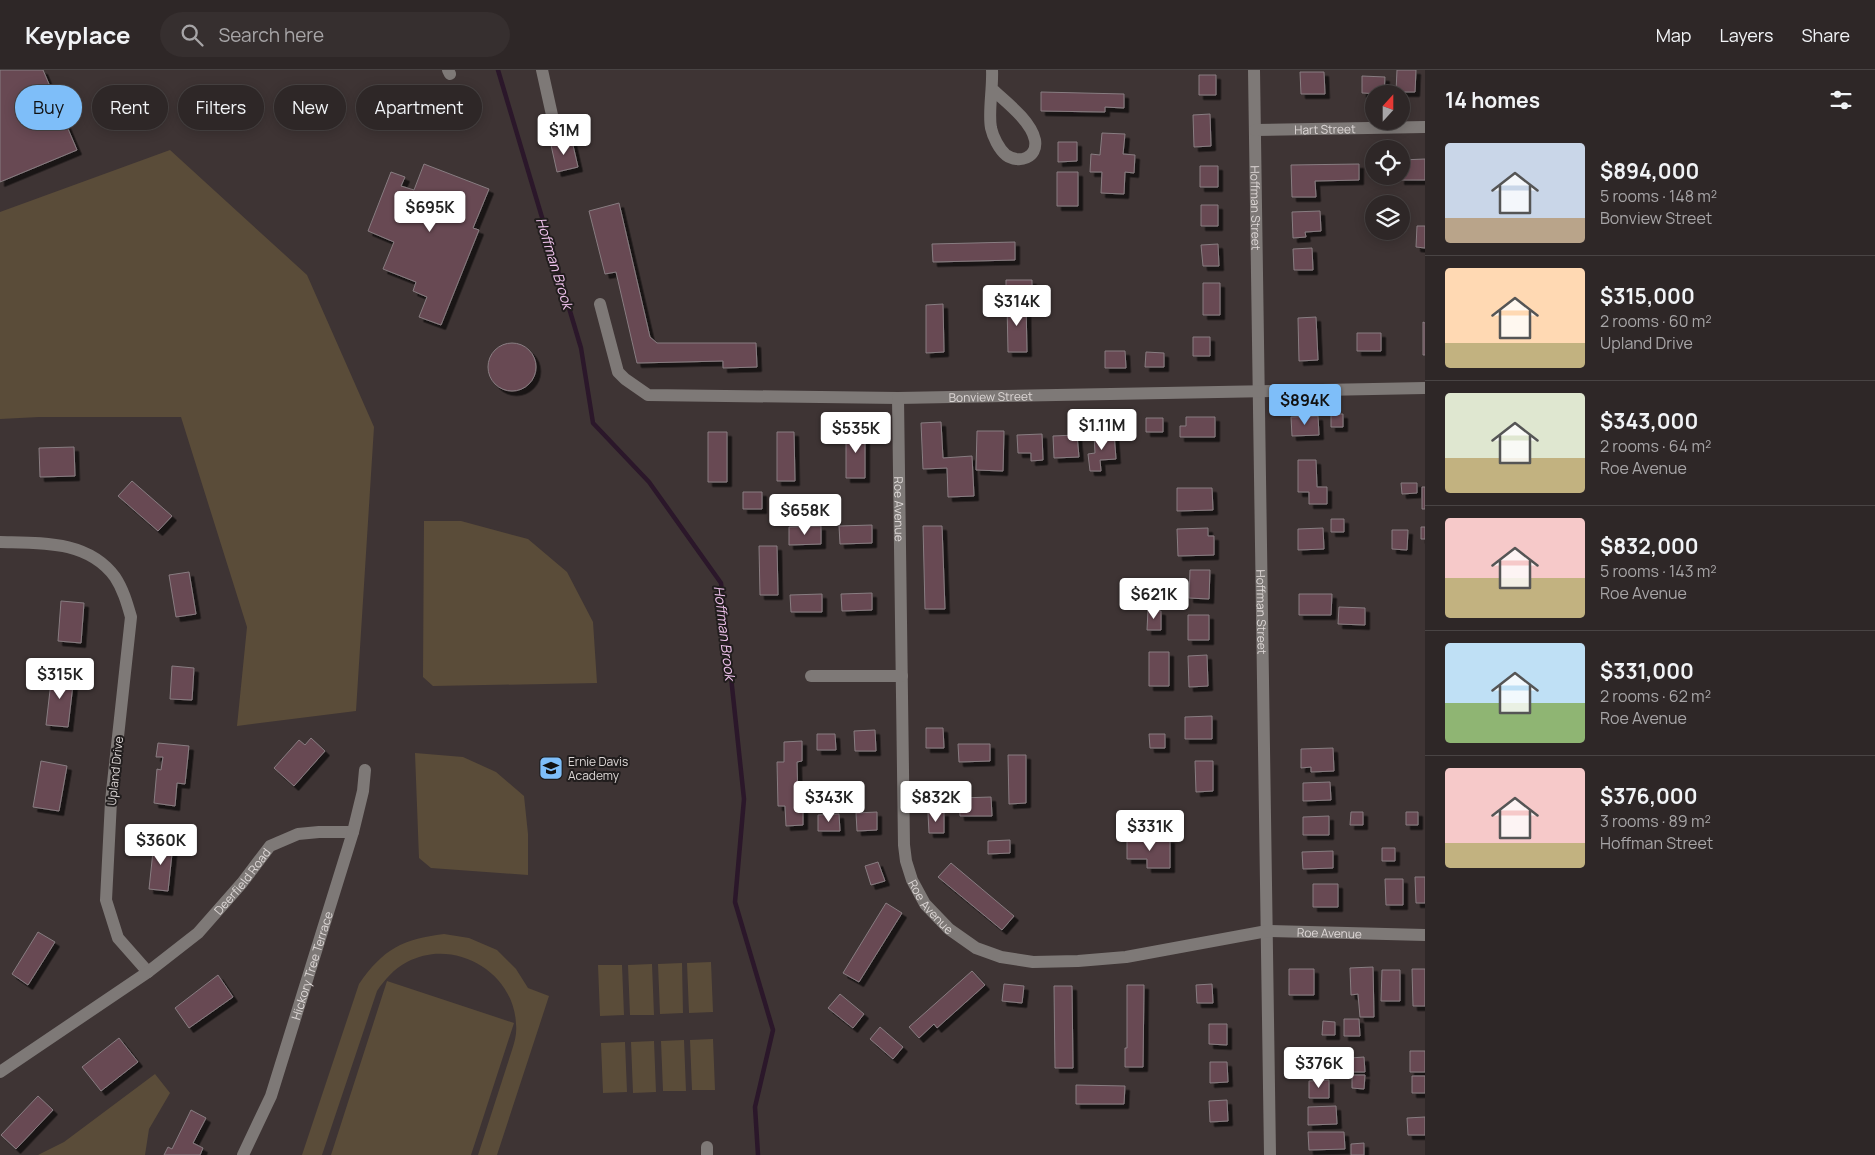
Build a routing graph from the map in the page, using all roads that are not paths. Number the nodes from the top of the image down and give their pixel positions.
1 (542, 70) edge
2 (992, 70) edge
3 (1254, 70) edge
4 (992, 90) junction
5 (1425, 128) edge
6 (1255, 130) junction
7 (556, 133) dead end
8 (600, 304) dead end
9 (1425, 388) edge
10 (1259, 391) junction
11 (898, 398) junction
12 (0, 542) edge
13 (811, 676) dead end
14 (902, 676) junction
15 (365, 770) dead end
16 (354, 832) junction
17 (1267, 931) junction
18 (1425, 934) edge
19 (148, 972) junction
20 (4, 1069) edge
21 (243, 1155) edge
22 (1270, 1155) edge

1 - 7 street
2 - 4 street
3 - 6 street, Hoffman Street
4 - 4 street
5 - 6 street, Hart Street
6 - 10 street, Hoffman Street
8 - 11 street, Bonview Street
9 - 10 street, Bonview Street
10 - 11 street, Bonview Street
10 - 17 street, Hoffman Street
11 - 14 street, Roe Avenue
12 - 19 street, Upland Drive
13 - 14 street
14 - 17 street, Roe Avenue
15 - 16 street, Hickory Tree Terrace
16 - 19 street, Deerfield Road
16 - 21 street, Hickory Tree Terrace
17 - 18 street, Roe Avenue
17 - 22 street, Hoffman Street
19 - 20 street

